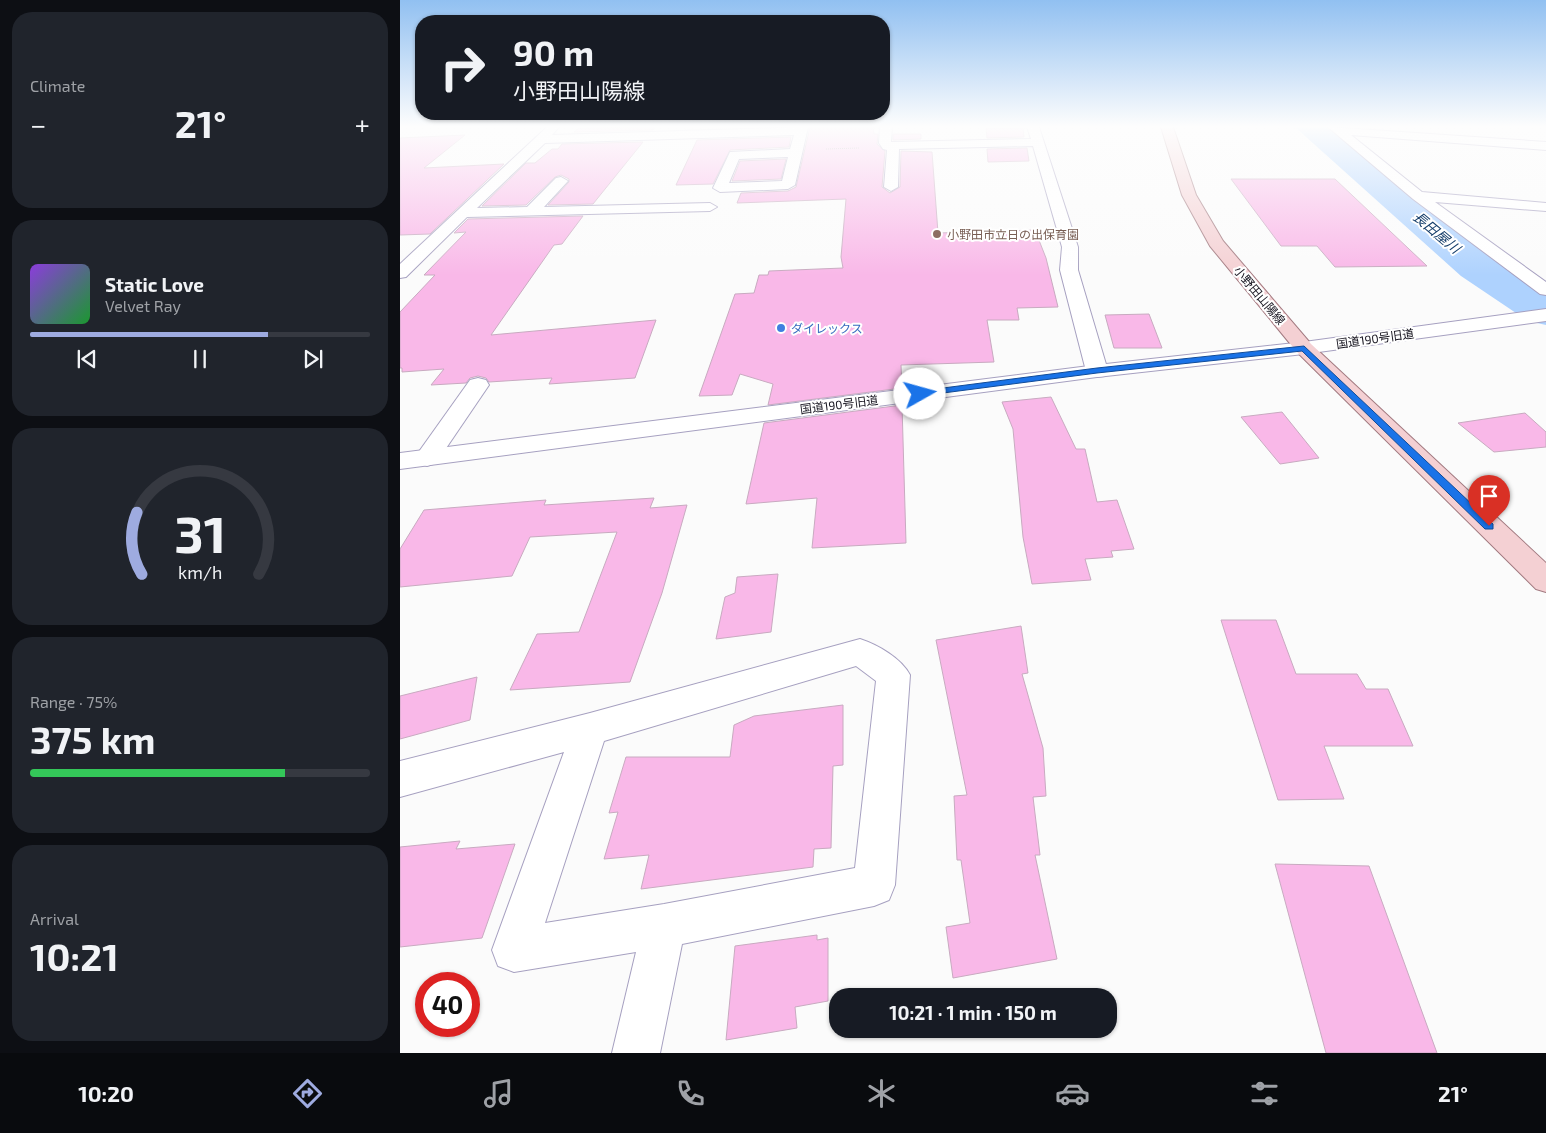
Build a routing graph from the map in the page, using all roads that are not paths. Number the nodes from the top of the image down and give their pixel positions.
1 (503, 176) edge
2 (725, 176) edge
3 (790, 176) edge
4 (892, 176) edge
5 (1048, 176) edge
6 (1183, 176) edge
7 (1394, 176) edge
8 (561, 181) dead end
9 (891, 187) dead end
10 (1514, 190) dead end
11 (1418, 196) junction
12 (1525, 205) junction
13 (710, 207) dead end
14 (1546, 207) edge
15 (530, 212) junction
16 (463, 214) junction
17 (400, 273) edge
18 (1546, 290) edge
19 (1546, 315) edge
20 (1304, 348) junction
21 (1097, 370) junction
22 (478, 386) dead end
23 (427, 458) junction
24 (400, 461) edge
25 (1546, 581) edge
26 (590, 729) junction
27 (400, 779) edge
28 (664, 926) junction
29 (636, 1053) edge

1 - 16 street
2 - 3 street
4 - 9 street
5 - 21 street
6 - 20 main road, 小野田山陽線
7 - 11 street
8 - 15 street
10 - 12 street
11 - 12 street
11 - 18 street
12 - 14 street
13 - 15 street
15 - 16 street
16 - 17 street
19 - 20 street, 国道190号旧道
20 - 21 street, 国道190号旧道
20 - 25 main road, 小野田山陽線
21 - 23 street, 国道190号旧道
22 - 23 street
23 - 24 street, 国道190号旧道
26 - 27 street
26 - 28 street
26 - 28 street
28 - 29 street

